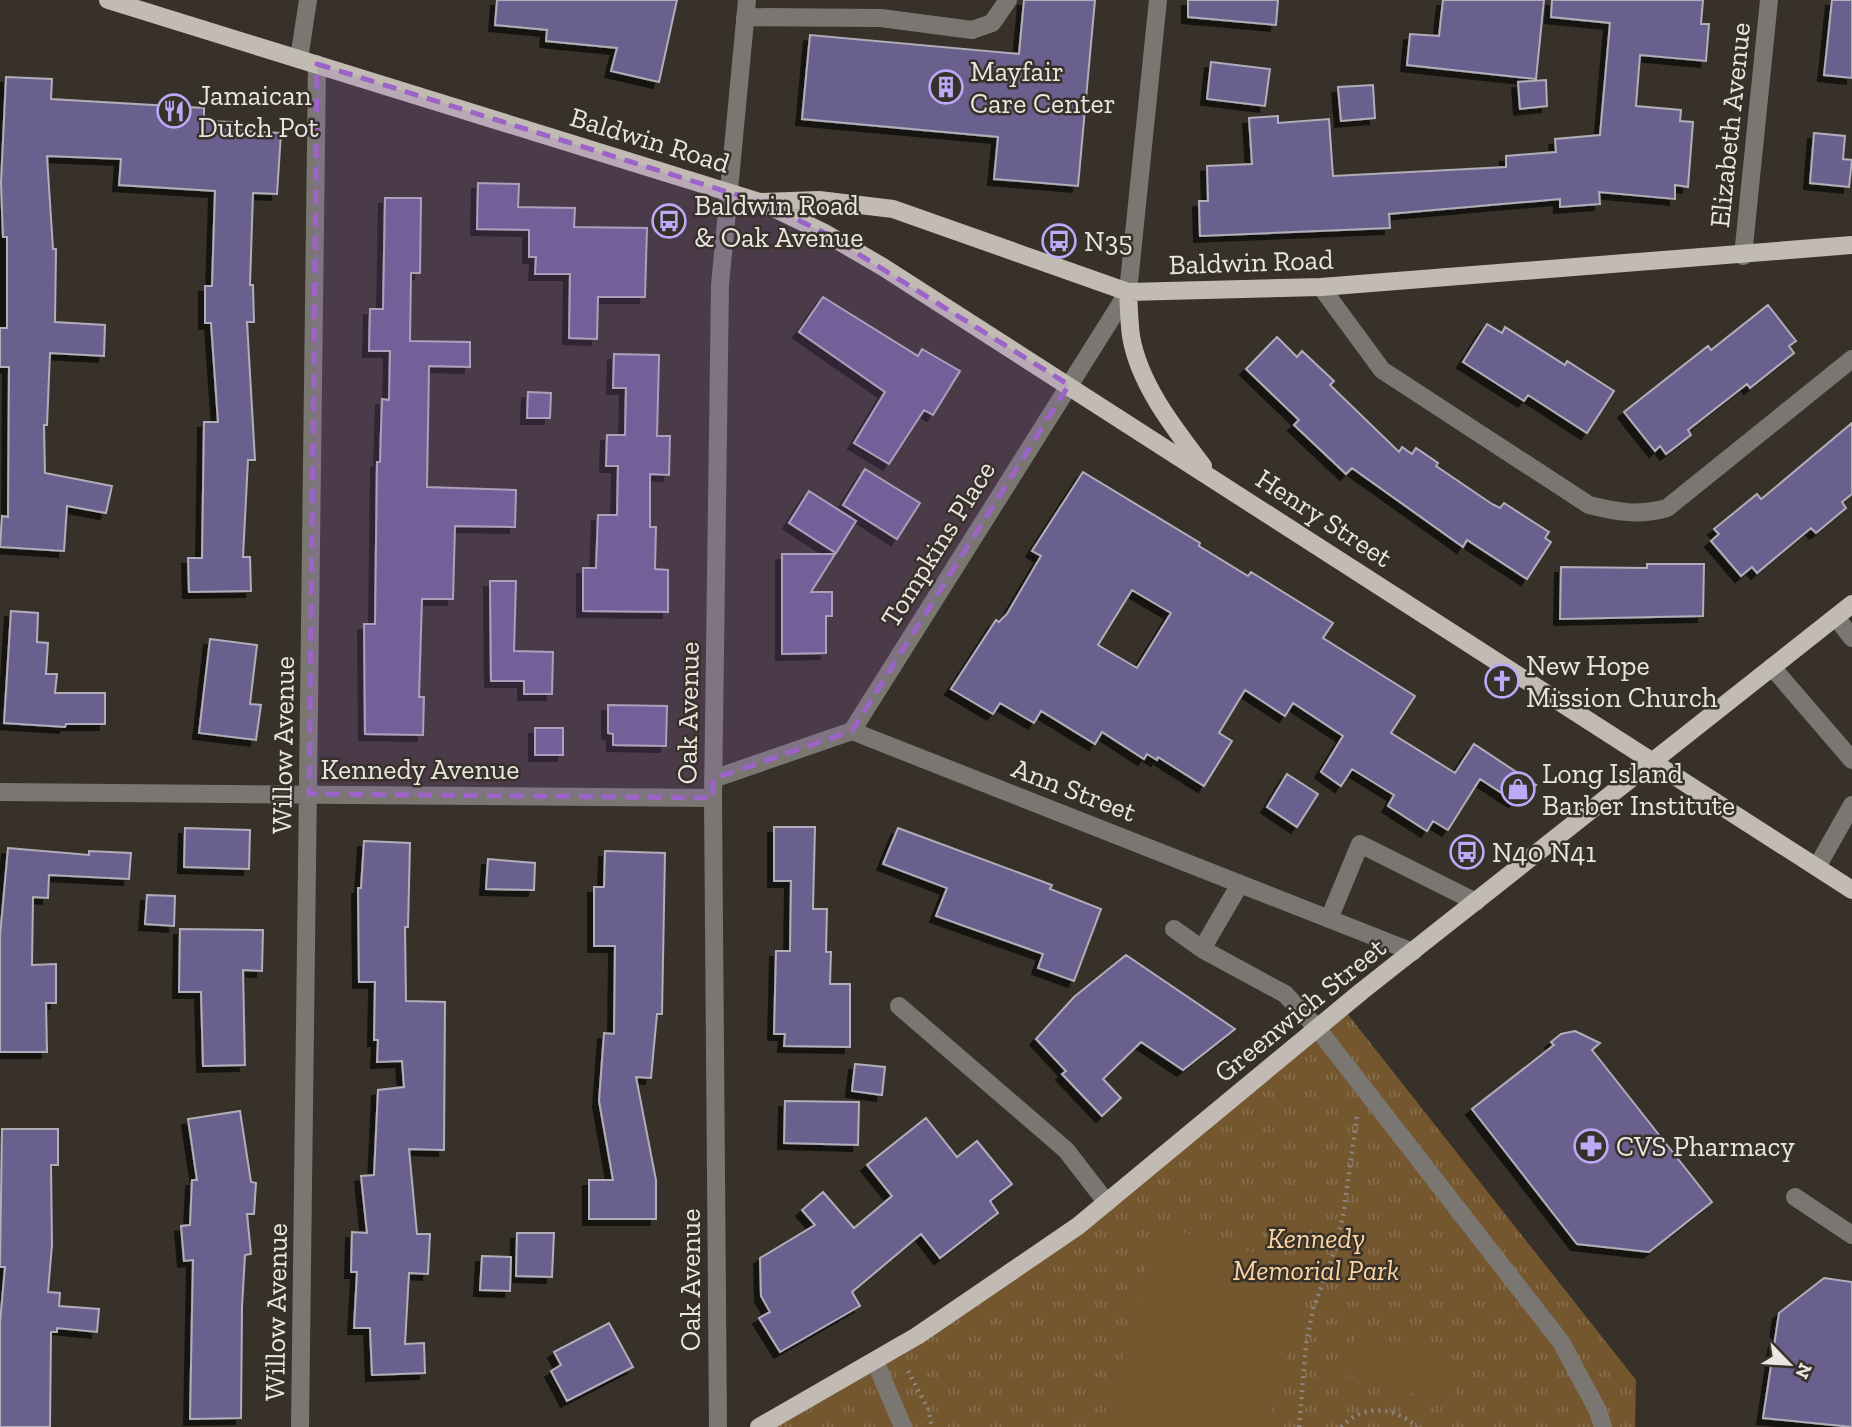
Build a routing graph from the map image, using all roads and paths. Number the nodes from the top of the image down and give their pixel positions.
1 (108, 0) edge
2 (141, 0) edge
3 (308, 0) edge
4 (1008, 0) edge
5 (1158, 0) edge
6 (1769, 0) edge
7 (746, 8) edge
8 (161, 16) junction
9 (299, 59) junction
10 (317, 64) junction
11 (728, 192) junction
12 (760, 202) junction
13 (1852, 245) edge
14 (1743, 256) junction
15 (1321, 287) junction
16 (1128, 292) junction
17 (1852, 359) edge
18 (1069, 385) junction
19 (1211, 477) junction
20 (1852, 604) edge
21 (1836, 617) junction
22 (1852, 638) edge
23 (1772, 667) junction
24 (852, 731) junction
25 (1654, 760) junction
26 (1852, 760) edge
27 (713, 789) junction
28 (0, 792) edge
29 (309, 794) junction
30 (1852, 805) edge
31 (1817, 866) junction
32 (1240, 884) junction
33 (1852, 890) edge
34 (1476, 902) junction
35 (1329, 919) junction
36 (1174, 929) dead end
37 (1202, 949) junction
38 (1413, 952) junction
39 (899, 1006) dead end
40 (1317, 1028) junction
41 (1361, 1083) junction
42 (1795, 1197) dead end
43 (1107, 1203) junction
44 (1852, 1234) edge
45 (896, 1348) junction
46 (875, 1361) junction
47 (300, 1427) edge
48 (718, 1427) edge
49 (759, 1427) edge
50 (903, 1427) edge
51 (932, 1427) edge
52 (1299, 1427) edge
53 (1341, 1427) edge
54 (1417, 1427) edge
55 (1603, 1427) edge

1 - 8 main road, Baldwin Road
2 - 8 main road
3 - 9 street
4 - 7 street
5 - 16 street
6 - 14 street, Elizabeth Avenue
7 - 11 street, Oak Avenue
8 - 9 main road, Baldwin Road
9 - 10 main road, Baldwin Road
10 - 11 main road, Baldwin Road
10 - 29 street, Willow Avenue
11 - 12 main road, Baldwin Road
11 - 27 street, Oak Avenue
12 - 16 main road, Baldwin Road
12 - 18 main road, Henry Street
13 - 14 main road, Baldwin Road
14 - 15 main road, Baldwin Road
15 - 16 main road, Baldwin Road
15 - 17 street
16 - 18 street, Tompkins Place
16 - 19 main road
18 - 19 main road, Henry Street
18 - 24 street, Tompkins Place
19 - 25 main road, Henry Street
20 - 21 main road, Greenwich Street
21 - 22 street
21 - 23 main road, Greenwich Street
23 - 25 main road, Greenwich Street
23 - 26 street
24 - 27 street
24 - 32 street, Ann Street
25 - 31 main road, Henry Street
25 - 34 main road, Greenwich Street
27 - 29 street, Kennedy Avenue
27 - 48 street, Oak Avenue
28 - 29 street, Kennedy Avenue
29 - 47 street, Willow Avenue
30 - 31 street
31 - 33 main road, Henry Street
32 - 35 street, Ann Street
32 - 37 street
34 - 35 street
34 - 38 main road, Greenwich Street
35 - 38 street, Ann Street
36 - 37 street
37 - 40 street
38 - 40 main road, Greenwich Street
39 - 43 street
40 - 41 street
40 - 43 main road, Greenwich Street
41 - 52 path
41 - 55 street
42 - 44 street
43 - 45 main road, Greenwich Street
45 - 46 main road, Greenwich Street
45 - 51 path
46 - 49 main road, Greenwich Street
46 - 50 street
53 - 54 path

